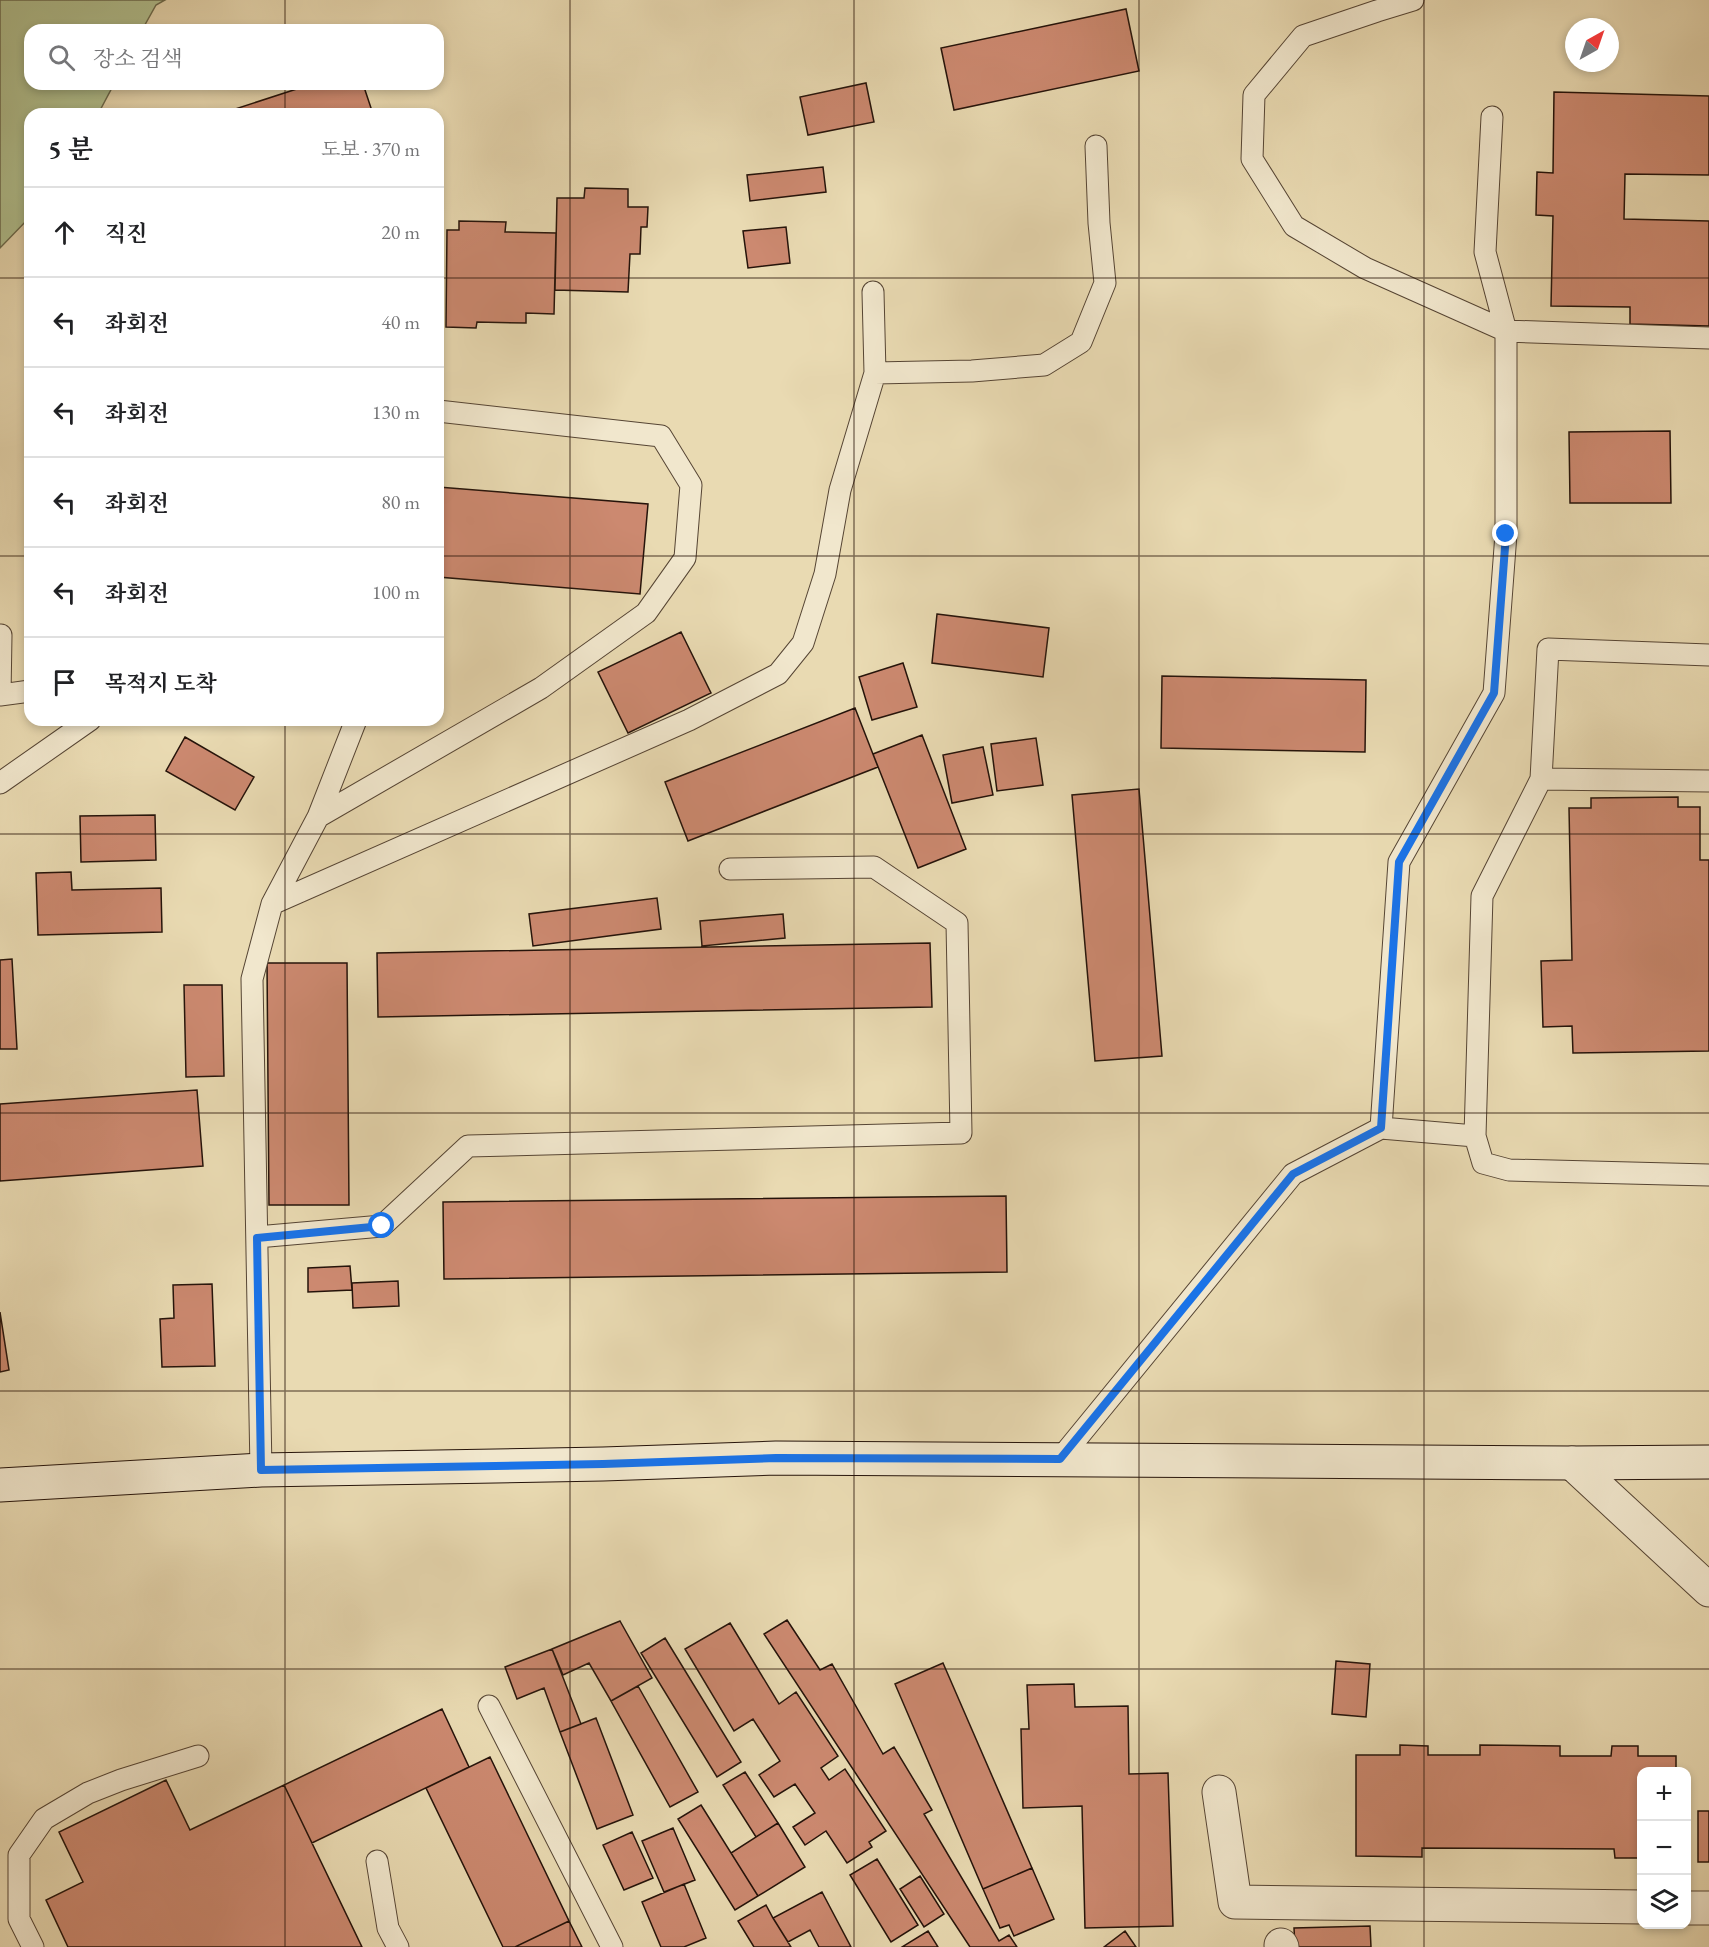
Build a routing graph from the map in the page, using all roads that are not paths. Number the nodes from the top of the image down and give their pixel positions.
1 (1413, 0) edge
2 (1492, 117) dead end
3 (1096, 146) dead end
4 (873, 292) dead end
5 (1506, 331) junction
6 (1709, 338) edge
7 (874, 373) junction
8 (444, 412) edge
9 (1, 635) edge
10 (1709, 655) edge
11 (24, 692) edge
12 (0, 695) edge
13 (81, 726) edge
14 (354, 726) edge
15 (1541, 778) junction
16 (1709, 781) edge
17 (0, 783) edge
18 (318, 817) junction
19 (729, 869) dead end
20 (272, 904) junction
21 (1381, 1128) junction
22 (1475, 1136) junction
23 (1709, 1175) edge
24 (257, 1238) junction
25 (1060, 1459) junction
26 (1709, 1462) edge
27 (1572, 1463) junction
28 (261, 1470) junction
29 (0, 1485) edge
30 (1709, 1590) edge
31 (489, 1706) dead end
32 (198, 1756) dead end
33 (1219, 1792) dead end
34 (377, 1861) dead end
35 (1637, 1907) edge
36 (1691, 1908) edge
37 (1709, 1908) edge
38 (33, 1947) edge
39 (398, 1947) edge
40 (612, 1947) edge

1 - 5 lane
2 - 5 lane
3 - 7 lane
4 - 7 lane
5 - 6 lane
5 - 21 lane
7 - 20 lane
8 - 18 lane
9 - 12 lane
10 - 15 lane
11 - 12 lane
13 - 17 lane
14 - 18 lane
15 - 16 lane
15 - 22 lane
18 - 20 lane
19 - 24 lane
20 - 24 lane
21 - 22 lane
21 - 25 lane
22 - 23 lane
24 - 28 lane
25 - 27 main road
25 - 28 main road
26 - 27 main road
27 - 30 main road
28 - 29 main road
31 - 40 lane
32 - 38 lane
33 - 35 main road
34 - 39 lane
36 - 37 main road

